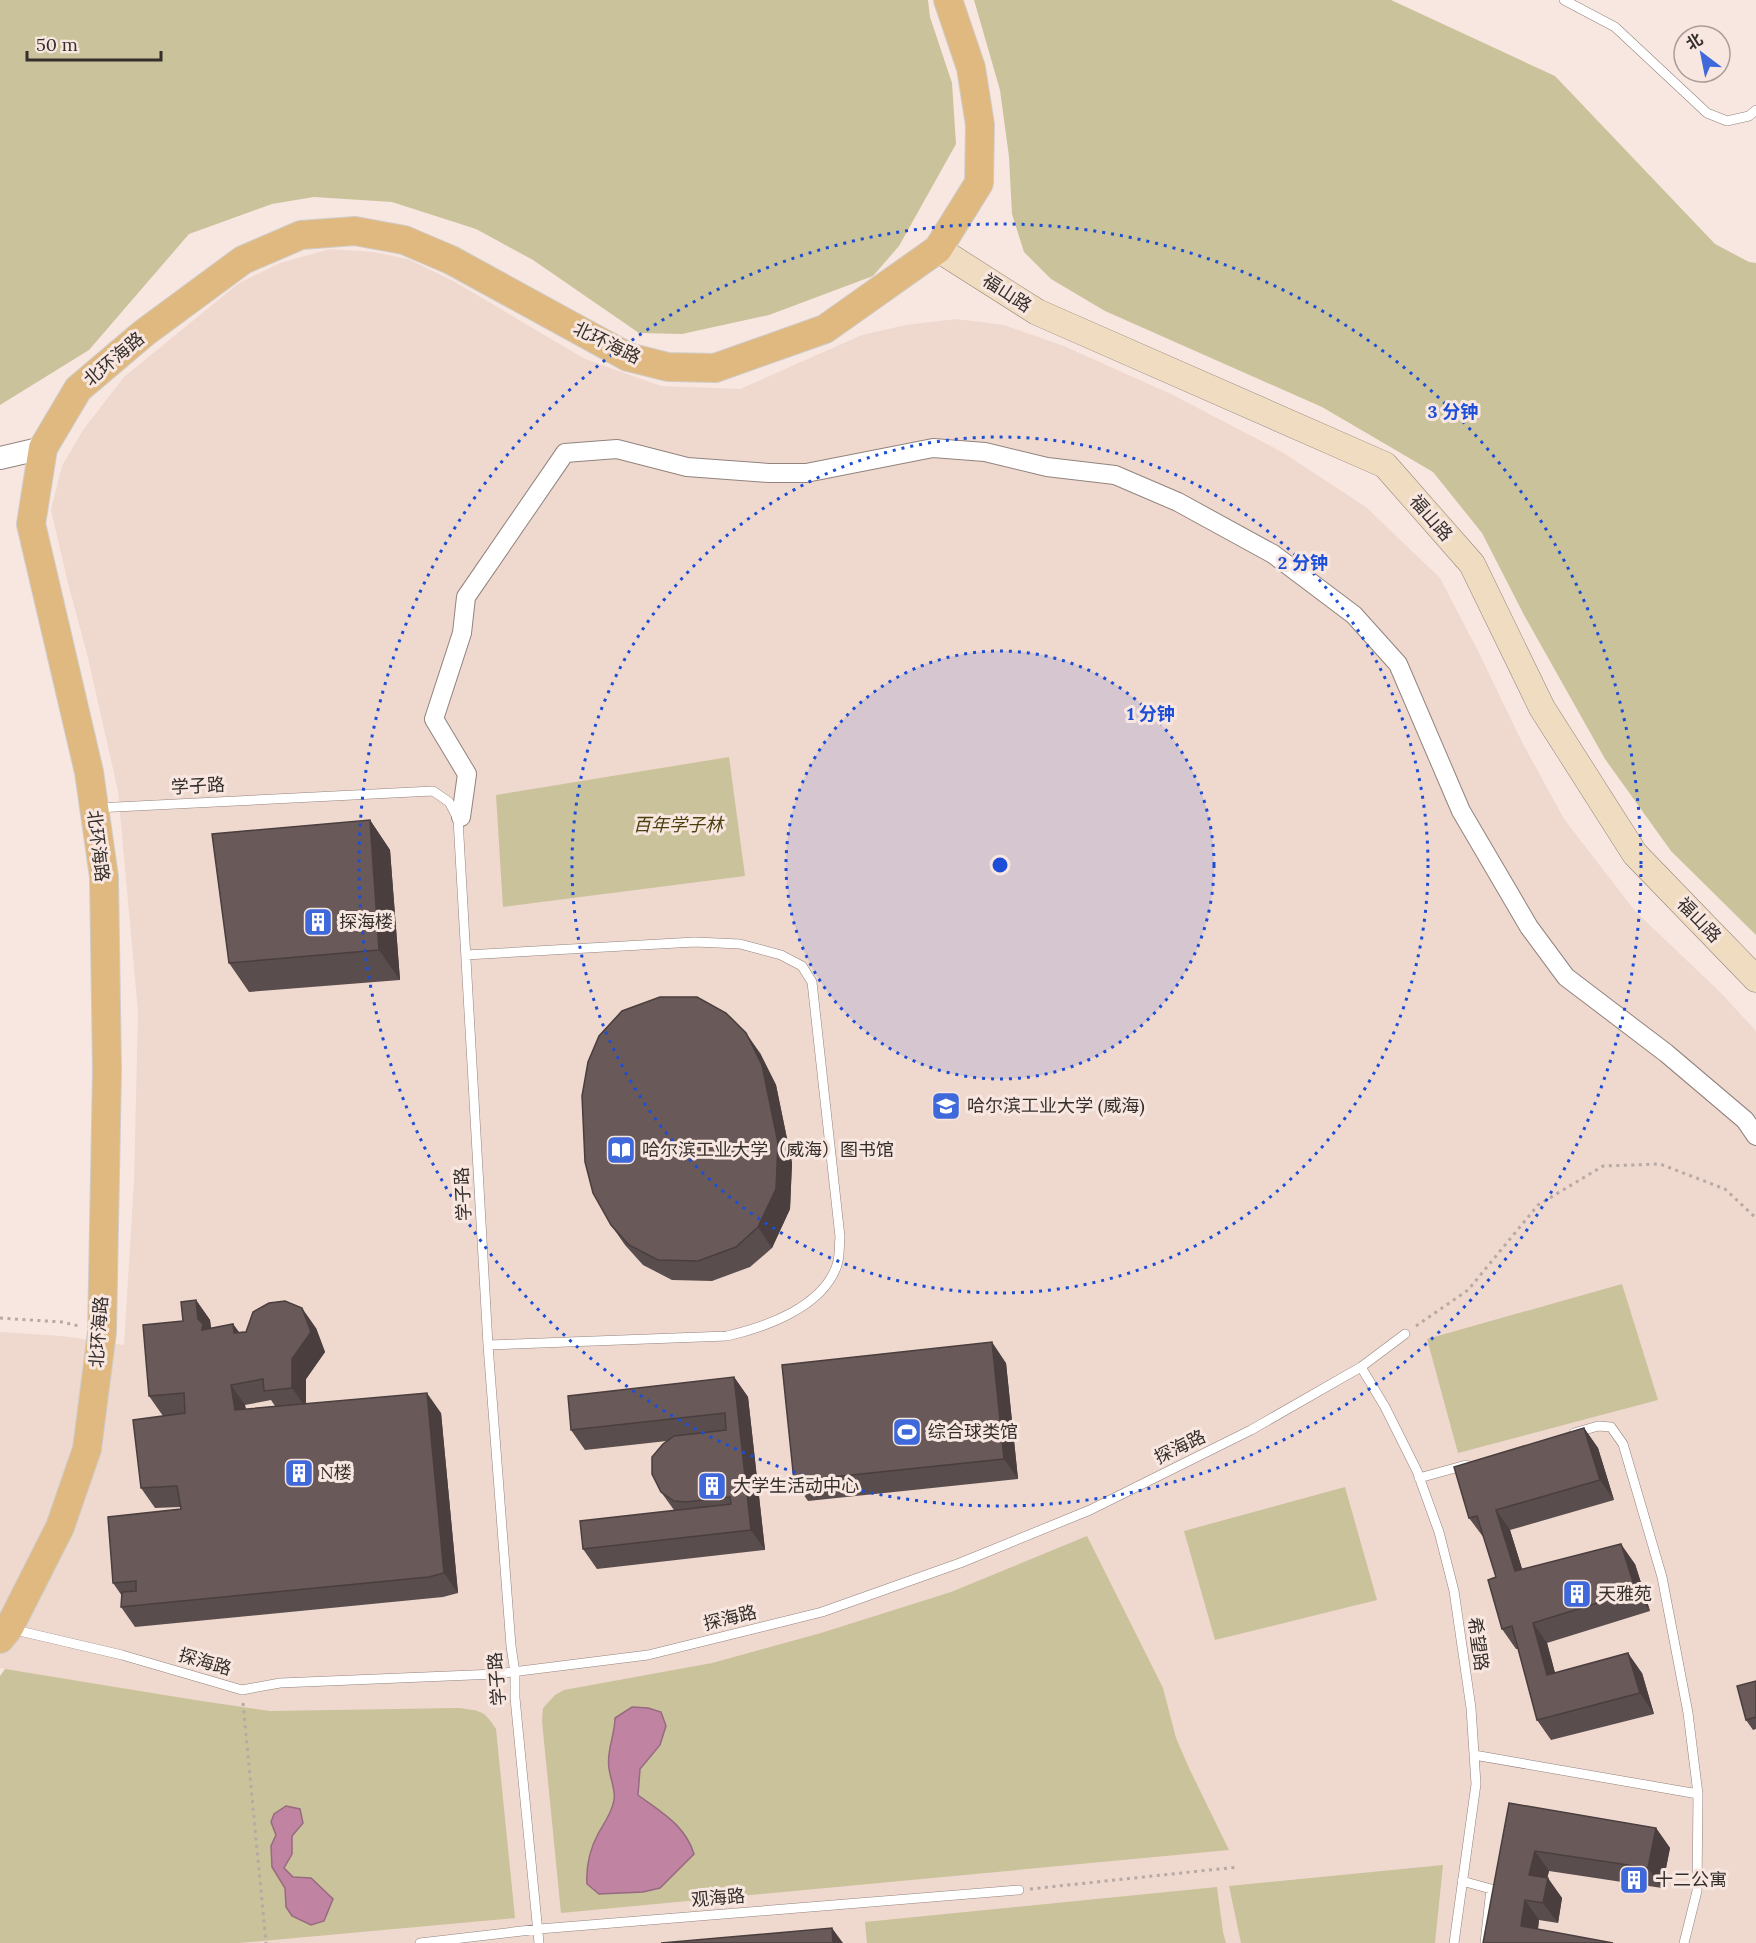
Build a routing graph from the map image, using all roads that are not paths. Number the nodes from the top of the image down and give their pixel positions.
1 (948, 0) edge
2 (1564, 0) edge
3 (1756, 110) edge
4 (938, 249) junction
5 (43, 448) junction
6 (0, 458) edge
7 (94, 808) junction
8 (461, 817) dead end
9 (466, 955) junction
10 (1756, 979) edge
11 (1756, 1136) edge
12 (1405, 1334) road end
13 (488, 1345) junction
14 (1361, 1367) junction
15 (1564, 1436) edge
16 (1475, 1462) edge
17 (1419, 1478) junction
18 (4, 1634) edge
19 (515, 1672) junction
20 (1474, 1755) junction
21 (1698, 1794) junction
22 (1462, 1881) junction
23 (1019, 1890) road end
24 (539, 1929) junction
25 (420, 1943) edge
26 (539, 1943) edge
27 (1454, 1943) edge
28 (1485, 1943) edge
29 (1684, 1943) edge

1 - 4 main road, 北环海路
2 - 3 lane
4 - 5 main road, 北环海路
4 - 10 main road, 福山路
5 - 6 street
5 - 7 main road, 北环海路
7 - 9 lane, 学子路
7 - 18 main road, 北环海路
8 - 11 street
9 - 13 lane, 学子路
9 - 13 lane
12 - 14 lane, 探海路
13 - 19 lane, 学子路
14 - 17 lane, 希望路
14 - 19 lane, 探海路
15 - 21 lane
16 - 17 lane
17 - 20 lane, 希望路
18 - 19 lane, 探海路
19 - 24 lane, 学子路
20 - 21 lane
20 - 22 lane, 希望路
21 - 29 lane
22 - 27 lane, 希望路
22 - 28 lane
23 - 24 lane, 观海路
24 - 25 lane, 观海路
24 - 26 lane, 学子路

